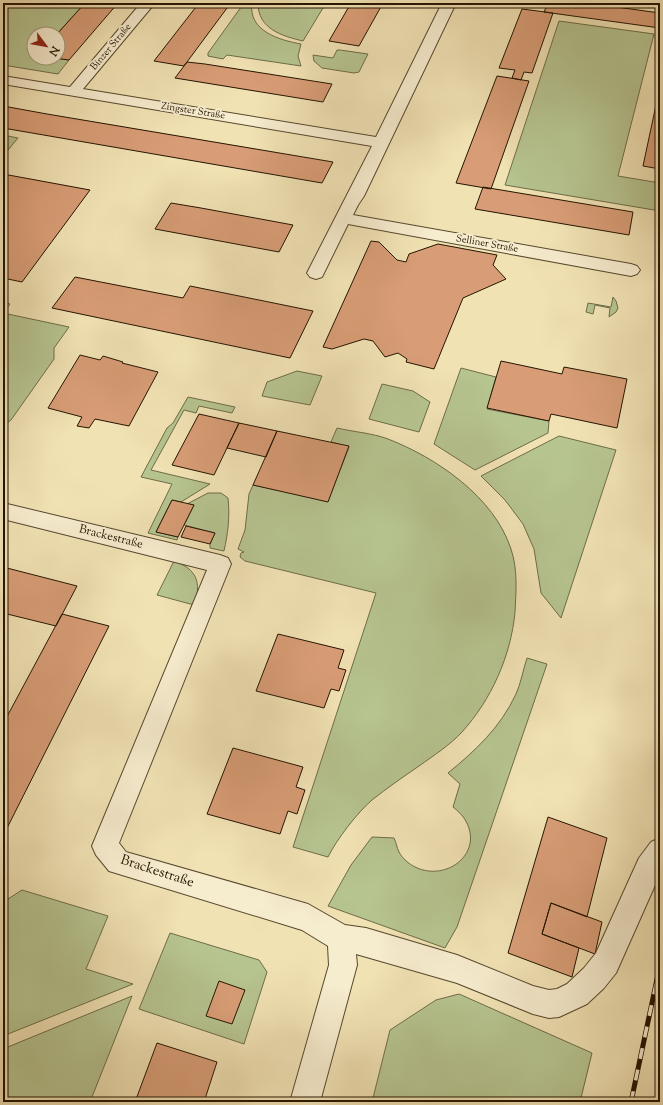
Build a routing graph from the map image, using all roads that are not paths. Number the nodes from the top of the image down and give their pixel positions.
1 (148, 3) edge
2 (449, 3) edge
3 (3, 80) edge
4 (73, 92) junction
5 (382, 143) junction
6 (343, 218) junction
7 (632, 270) dead end
8 (316, 273) dead end
9 (3, 511) edge
10 (660, 851) edge
11 (341, 938) junction
12 (305, 1102) edge

1 - 4 street, Binzer Straße
2 - 5 street
3 - 4 street, Zingster Straße
4 - 5 street, Zingster Straße
5 - 6 street
6 - 7 street, Selliner Straße
6 - 8 street
9 - 11 street, Brackestraße
10 - 11 street
11 - 12 street

